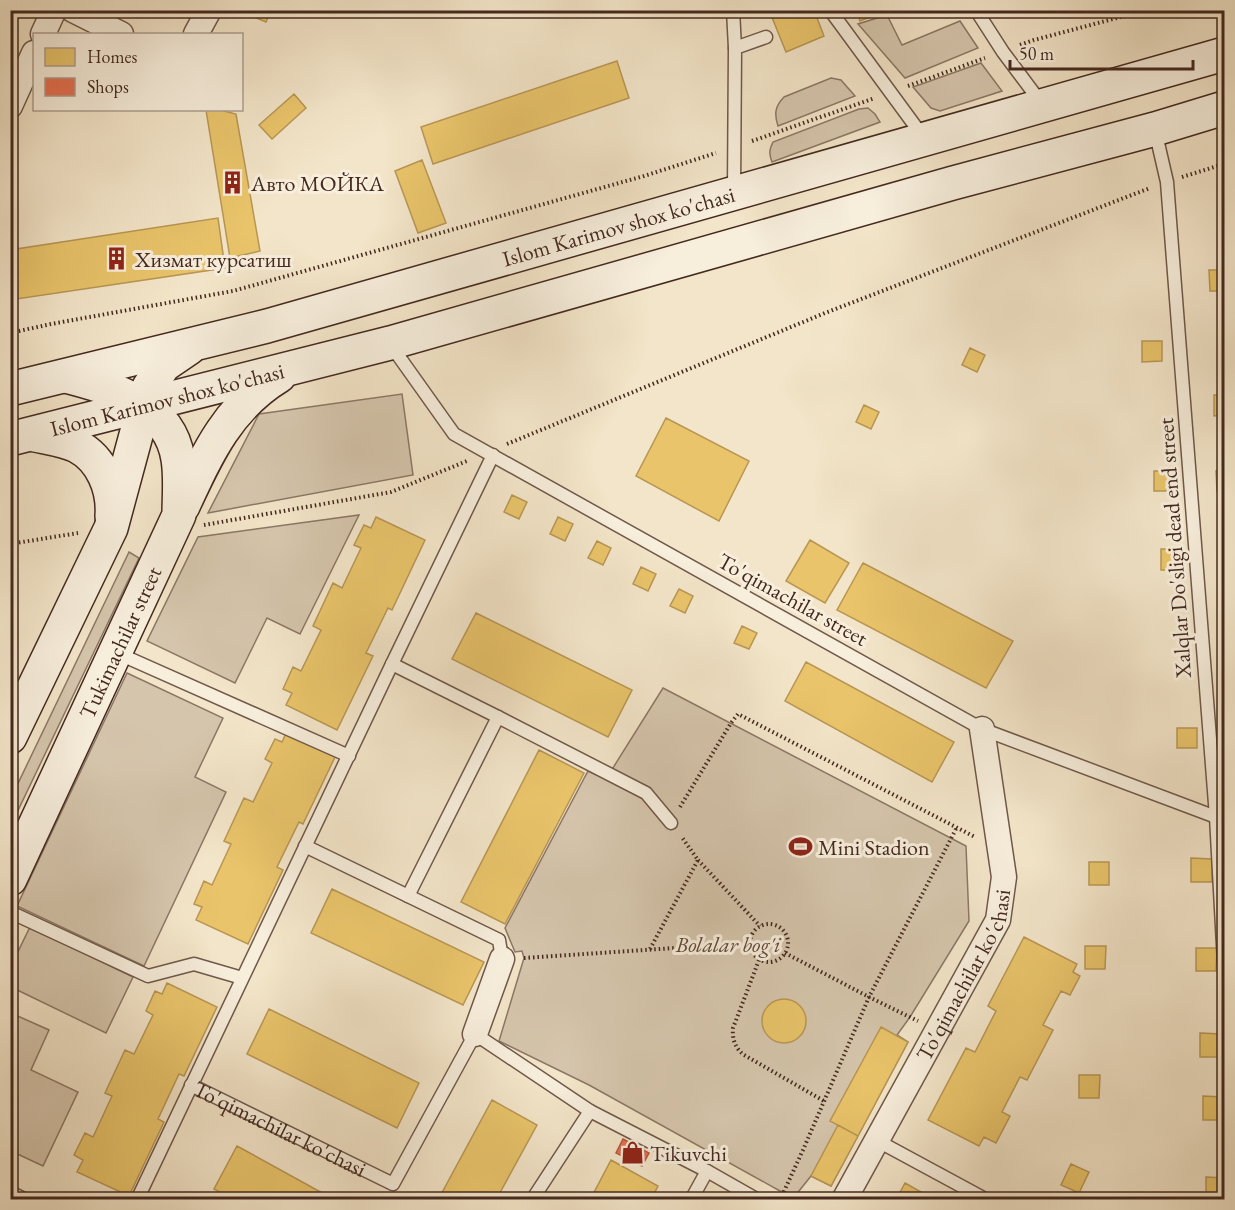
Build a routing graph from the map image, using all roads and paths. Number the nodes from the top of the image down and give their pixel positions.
1 (54, 10) edge
2 (73, 10) edge
3 (209, 10) edge
4 (733, 10) edge
5 (830, 10) edge
6 (976, 10) edge
7 (1147, 10) edge
8 (43, 33) edge
9 (119, 33) edge
10 (197, 33) edge
11 (766, 37) dead end
12 (735, 48) junction
13 (1003, 52) junction
14 (1224, 54) edge
15 (33, 55) edge
16 (904, 88) dead end
17 (883, 96) dead end
18 (1043, 105) junction
19 (10, 106) edge
20 (1224, 108) edge
21 (1155, 129) junction
22 (924, 139) junction
23 (734, 147) junction
24 (1224, 165) edge
25 (1167, 182) junction
26 (734, 195) junction
27 (10, 333) edge
28 (199, 343) junction
29 (390, 343) junction
30 (294, 367) junction
31 (64, 376) junction
32 (10, 389) edge
33 (144, 405) junction
34 (21, 437) edge
35 (490, 454) junction
36 (176, 523) junction
37 (111, 528) junction
38 (10, 544) edge
39 (116, 652) junction
40 (392, 664) junction
41 (498, 717) junction
42 (982, 729) junction
43 (11, 733) edge
44 (349, 756) junction
45 (1220, 817) edge
46 (671, 823) junction
47 (305, 846) junction
48 (698, 860) junction
49 (10, 879) edge
50 (408, 896) junction
51 (10, 912) edge
52 (760, 926) junction
53 (750, 943) junction
54 (650, 949) junction
55 (785, 953) junction
56 (502, 959) junction
57 (759, 960) junction
58 (1224, 964) edge
59 (242, 978) junction
60 (869, 997) junction
61 (937, 1029) junction
62 (475, 1034) junction
63 (191, 1085) junction
64 (824, 1101) junction
65 (590, 1111) junction
66 (876, 1140) junction
67 (707, 1171) junction
68 (10, 1192) edge
69 (26, 1200) edge
70 (137, 1200) edge
71 (532, 1200) edge
72 (691, 1200) edge
73 (758, 1200) edge
74 (780, 1200) edge
75 (844, 1200) edge
76 (987, 1200) edge

1 - 8 street
2 - 9 street
3 - 10 street
4 - 12 lane
5 - 22 lane
6 - 13 lane
7 - 13 path
11 - 12 lane
12 - 23 lane
13 - 16 path
13 - 18 lane
14 - 18 main road, Islom Karimov shox ko'chasi
15 - 19 street
17 - 23 path
18 - 22 main road, Islom Karimov shox ko'chasi
20 - 21 main road, Islom Karimov shox ko'chasi
21 - 25 lane, Xalqlar Do'sligi dead end street
21 - 29 main road, Islom Karimov shox ko'chasi
22 - 26 main road, Islom Karimov shox ko'chasi
23 - 26 lane
23 - 27 path
24 - 25 path
25 - 35 path
25 - 45 lane, Xalqlar Do'sligi dead end street
26 - 28 main road, Islom Karimov shox ko'chasi
28 - 31 main road, Islom Karimov shox ko'chasi
28 - 33 main road
29 - 30 main road, Islom Karimov shox ko'chasi
29 - 35 lane, To'qimachilar street
30 - 33 main road, Islom Karimov shox ko'chasi
30 - 36 main road
31 - 32 main road, Islom Karimov shox ko'chasi
31 - 33 main road, Tukimachilar street
33 - 34 main road, Islom Karimov shox ko'chasi
33 - 36 main road, Tukimachilar street
33 - 37 main road
34 - 37 main road
35 - 36 path
35 - 40 lane
35 - 42 lane, To'qimachilar street
36 - 39 main road, Tukimachilar street
37 - 38 path
37 - 43 main road
39 - 44 lane
39 - 49 main road, Tukimachilar street
40 - 41 lane
40 - 44 lane
41 - 46 lane
41 - 50 lane
42 - 45 lane, To'qimachilar street
42 - 61 street, To'qimachilar ko'chasi
44 - 47 lane
45 - 58 lane, Xalqlar Do'sligi dead end street
46 - 48 path
46 - 60 path
47 - 50 lane
47 - 59 lane
48 - 52 path
48 - 54 path
50 - 56 lane
51 - 59 lane
52 - 53 path
52 - 55 path
53 - 54 path
53 - 57 path
54 - 56 path
55 - 57 path
55 - 60 path
56 - 62 street, To'qimachilar ko'chasi
57 - 64 path
59 - 63 lane
60 - 61 path
60 - 64 path
61 - 66 street, To'qimachilar ko'chasi
62 - 63 lane, To'qimachilar ko'chasi
62 - 65 lane
63 - 70 lane, To'qimachilar ko'chasi
64 - 74 path
65 - 67 lane
65 - 71 lane
66 - 75 street, To'qimachilar ko'chasi
66 - 76 lane
67 - 72 lane
67 - 73 lane
68 - 69 lane

